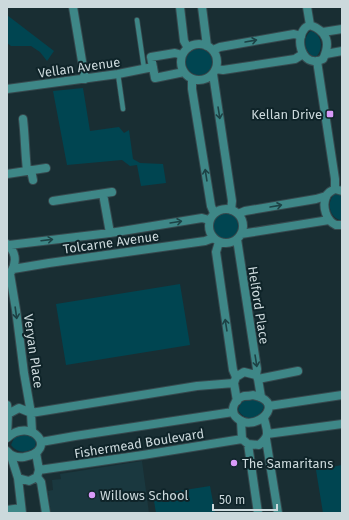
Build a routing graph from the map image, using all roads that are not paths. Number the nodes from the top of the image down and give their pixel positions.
1 (73, 7) edge
2 (180, 7) edge
3 (202, 7) edge
4 (307, 7) edge
5 (137, 20) dead end
6 (310, 25) junction
7 (342, 29) edge
8 (323, 32) junction
9 (301, 36) junction
10 (188, 48) junction
11 (210, 48) junction
12 (342, 51) edge
13 (304, 54) junction
14 (326, 54) junction
15 (182, 55) junction
16 (317, 61) junction
17 (153, 67) junction
18 (144, 68) junction
19 (184, 72) junction
20 (214, 72) junction
21 (118, 74) junction
22 (85, 79) junction
23 (192, 79) junction
24 (7, 89) edge
25 (123, 109) dead end
26 (23, 119) dead end
27 (46, 168) dead end
28 (29, 170) junction
29 (7, 174) edge
30 (32, 180) dead end
31 (338, 190) edge
32 (112, 192) dead end
33 (103, 194) junction
34 (326, 196) junction
35 (53, 201) dead end
36 (235, 212) junction
37 (212, 216) junction
38 (329, 220) junction
39 (342, 225) edge
40 (342, 228) edge
41 (110, 233) junction
42 (239, 236) junction
43 (216, 240) junction
44 (8, 245) edge
45 (10, 273) edge
46 (298, 371) dead end
47 (257, 377) junction
48 (235, 380) junction
49 (342, 394) edge
50 (261, 397) junction
51 (236, 401) junction
52 (7, 405) edge
53 (269, 406) junction
54 (233, 412) junction
55 (31, 413) junction
56 (8, 414) junction
57 (264, 418) junction
58 (241, 421) junction
59 (342, 424) edge
60 (32, 432) junction
61 (7, 437) edge
62 (267, 437) junction
63 (245, 441) junction
64 (41, 442) junction
65 (9, 453) edge
66 (36, 453) junction
67 (38, 474) junction
68 (18, 478) junction
69 (7, 510) edge
70 (22, 510) edge
71 (46, 513) edge
72 (258, 513) edge
73 (278, 513) edge

1 - 22 street
2 - 10 street
3 - 11 street, Helford Place
4 - 6 street
5 - 18 lane
6 - 8 street
6 - 9 street
7 - 8 street
8 - 14 street
11 -> 9 street
9 - 13 street
10 - 11 street
10 - 15 street
11 - 20 street, Helford Place
12 - 14 street
13 - 16 street
13 - 20 street
14 - 16 street
15 - 17 street
15 - 19 street
16 - 31 street
17 - 18 street, Vellan Avenue
17 - 19 street
18 - 21 street, Vellan Avenue
19 - 23 street
20 - 23 street
20 -> 36 street, Helford Place
21 - 22 street, Vellan Avenue
21 - 25 lane
22 - 24 street, Vellan Avenue
37 -> 23 street
26 - 28 street
27 - 28 street
28 - 29 street
28 - 30 street
31 - 34 street
32 - 33 street
33 - 35 street
33 - 41 street, Tolcarne Avenue
36 -> 34 street
34 - 38 street
36 - 37 street
36 - 42 street, Helford Place
41 -> 37 street, Tolcarne Avenue
37 - 43 street
38 - 39 street
38 - 42 street
39 - 40 street
44 -> 41 street, Tolcarne Avenue
42 - 43 street
42 -> 47 street, Helford Place
43 - 45 street, Tolcarne Avenue
48 -> 43 street
44 - 45 street, Veryan Place
45 -> 55 street, Veryan Place
46 - 47 street
47 - 48 street
47 - 50 street, Helford Place
48 - 51 street
48 - 55 street
49 - 53 street
50 - 51 street
50 - 53 street
51 - 54 street
52 - 56 street
53 - 57 street
54 - 58 street
54 - 64 street, Fishermead Boulevard
55 - 56 street
55 - 60 street, Veryan Place
56 - 61 street
57 - 58 street
57 - 62 street
58 - 63 street
59 - 62 street
60 - 61 street
60 - 64 street
62 - 63 street, Fishermead Boulevard
62 - 73 street
63 - 67 street, Fishermead Boulevard
63 - 72 street
64 - 66 street
65 - 66 street
65 - 68 street
66 - 67 street
67 - 68 street, Fishermead Boulevard
67 - 71 street
68 - 70 street
69 - 70 street

